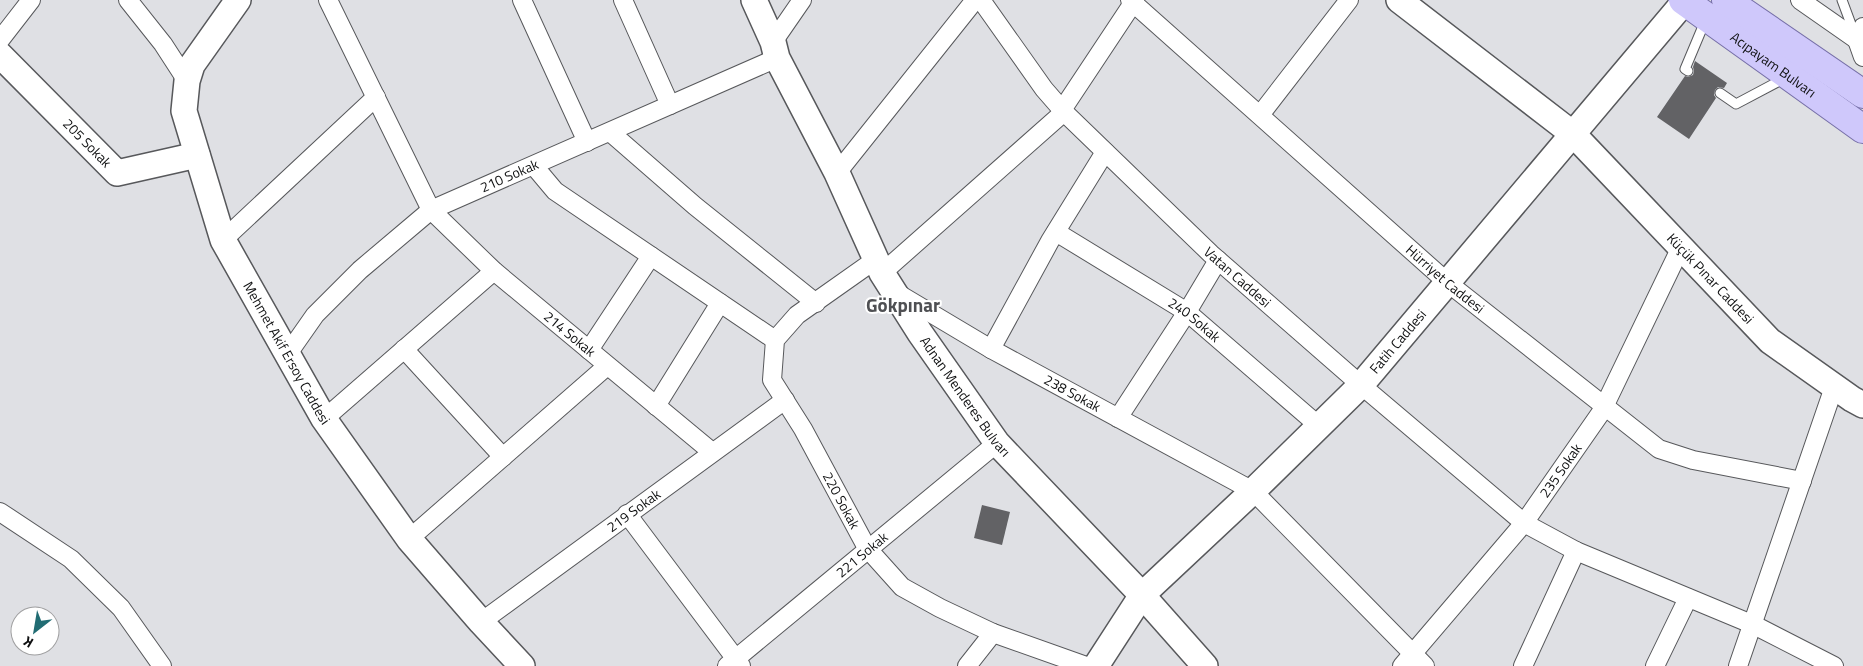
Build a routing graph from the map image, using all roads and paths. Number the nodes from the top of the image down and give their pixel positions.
1 (31, 0) edge
2 (128, 0) edge
3 (238, 0) edge
4 (328, 0) edge
5 (522, 0) edge
6 (623, 0) edge
7 (754, 0) edge
8 (802, 0) edge
9 (975, 0) edge
10 (981, 0) edge
11 (1349, 0) edge
12 (1399, 0) edge
13 (1684, 0) edge
14 (1800, 0) edge
15 (1842, 0) edge
16 (1133, 1) edge
17 (1716, 8) edge
18 (1861, 37) edge
19 (0, 40) edge
20 (775, 50) junction
21 (0, 55) edge
22 (1863, 57) edge
23 (1688, 71) dead end
24 (1790, 76) junction
25 (187, 81) junction
26 (1720, 93) dead end
27 (1863, 94) edge
28 (376, 98) junction
29 (670, 105) junction
30 (1063, 111) junction
31 (1260, 115) junction
32 (1863, 129) edge
33 (610, 132) junction
34 (1573, 134) junction
35 (587, 142) junction
36 (1105, 152) junction
37 (197, 155) junction
38 (534, 166) junction
39 (837, 173) junction
40 (431, 210) junction
41 (1056, 232) junction
42 (223, 240) junction
43 (1681, 247) junction
44 (651, 256) junction
45 (1218, 260) junction
46 (494, 271) junction
47 (884, 275) junction
48 (1448, 283) junction
49 (720, 303) junction
50 (816, 303) junction
51 (1187, 312) junction
52 (775, 340) junction
53 (404, 349) junction
54 (991, 349) junction
55 (589, 350) junction
56 (287, 355) junction
57 (608, 366) junction
58 (1361, 385) junction
59 (1834, 387) junction
60 (785, 400) junction
61 (1863, 405) edge
62 (656, 406) junction
63 (1604, 406) junction
64 (1118, 418) junction
65 (324, 419) junction
66 (1319, 426) junction
67 (997, 443) junction
68 (712, 452) junction
69 (503, 457) junction
70 (1802, 481) junction
71 (1253, 491) junction
72 (0, 512) edge
73 (627, 514) junction
74 (1524, 523) junction
75 (409, 539) junction
76 (867, 548) junction
77 (1576, 551) junction
78 (1142, 595) junction
79 (1688, 598) junction
80 (481, 622) junction
81 (1754, 624) junction
82 (993, 633) junction
83 (1407, 659) edge
84 (734, 664) edge
85 (162, 666) edge
86 (522, 666) edge
87 (967, 666) edge
88 (1086, 666) edge
89 (1096, 666) edge
90 (1204, 666) edge
91 (1425, 666) edge
92 (1523, 666) edge
93 (1655, 666) edge
94 (1738, 666) edge
95 (1834, 666) edge

1 - 19 street
2 - 25 street
3 - 25 street, Mehmet Akif Ersoy Caddesi
4 - 28 street, 214 Sokak
5 - 35 street
6 - 29 street
7 - 20 street, Adnan Menderes Bulvarı
8 - 20 street
9 - 39 street
10 - 30 street, Vatan Caddesi
11 - 31 street
12 - 34 street, Küçük Pınar Caddesi
13 - 17 main road, Acıpayam Bulvarı
13 - 34 street, Fatih Caddesi
14 - 18 street
15 - 18 lane
16 - 30 street
16 - 31 street, Hürriyet Caddesi
17 - 23 lane
17 - 24 main road, Acıpayam Bulvarı
17 - 27 main road, Acıpayam Bulvarı
18 - 22 street
20 - 29 street, 210 Sokak
20 - 39 street, Adnan Menderes Bulvarı
21 - 37 street, 205 Sokak
24 - 26 lane
24 - 32 main road, Acıpayam Bulvarı
25 - 37 street, Mehmet Akif Ersoy Caddesi
28 - 40 street, 214 Sokak
28 - 42 street
29 - 33 street, 210 Sokak
30 - 36 street, Vatan Caddesi
30 - 47 street
31 - 48 street, Hürriyet Caddesi
33 - 35 street, 210 Sokak
33 - 50 street
34 - 43 street, Küçük Pınar Caddesi
34 - 48 street, Fatih Caddesi
35 - 38 street, 210 Sokak
36 - 41 street
36 - 45 street, Vatan Caddesi
37 - 42 street, Mehmet Akif Ersoy Caddesi
38 - 40 street, 210 Sokak
38 - 44 street
39 - 47 street, Adnan Menderes Bulvarı
40 - 46 street, 214 Sokak
40 - 56 street, 210 Sokak
41 - 51 street, 240 Sokak
41 - 54 street
42 - 56 street, Mehmet Akif Ersoy Caddesi
43 - 59 street, Küçük Pınar Caddesi
43 - 63 street, 235 Sokak
44 - 49 street
44 - 55 street
45 - 51 street
45 - 58 street, Vatan Caddesi
46 - 53 street
46 - 55 street, 214 Sokak
47 - 50 street
47 - 54 street, 238 Sokak
47 - 67 street, Adnan Menderes Bulvarı
48 - 58 street, Fatih Caddesi
48 - 63 street, Hürriyet Caddesi
49 - 52 street
49 - 62 street
50 - 52 street
51 - 64 street
51 - 66 street, 240 Sokak
52 - 60 street, 220 Sokak
53 - 65 street
53 - 69 street
54 - 64 street, 238 Sokak
55 - 57 street, 214 Sokak
56 - 65 street, Mehmet Akif Ersoy Caddesi
57 - 62 street, 214 Sokak
57 - 69 street
58 - 66 street, Fatih Caddesi
58 - 74 street, Vatan Caddesi
59 - 61 street, Küçük Pınar Caddesi
59 - 70 street
60 - 68 street, 219 Sokak
60 - 76 street, 220 Sokak
62 - 68 street, 214 Sokak
63 - 70 street, Hürriyet Caddesi
63 - 74 street, 235 Sokak
64 - 71 street, 238 Sokak
65 - 75 street, Mehmet Akif Ersoy Caddesi
66 - 71 street, Fatih Caddesi
67 - 76 street, 221 Sokak
67 - 78 street, Adnan Menderes Bulvarı
68 - 73 street, 219 Sokak
69 - 75 street
70 - 81 street
71 - 78 street, Fatih Caddesi
71 - 83 street, 238 Sokak
72 - 85 street
73 - 80 street, 219 Sokak
73 - 84 street
74 - 77 street, Vatan Caddesi
74 - 83 street, 235 Sokak
75 - 80 street, Mehmet Akif Ersoy Caddesi
76 - 82 street, 220 Sokak
76 - 84 street, 221 Sokak
77 - 79 street, Vatan Caddesi
77 - 92 street
78 - 89 street, Fatih Caddesi
78 - 90 street, Adnan Menderes Bulvarı
79 - 81 street, Vatan Caddesi
79 - 93 street
80 - 86 street, Mehmet Akif Ersoy Caddesi
81 - 94 street
81 - 95 street, Vatan Caddesi
82 - 87 street
82 - 88 street, 220 Sokak
83 - 91 street, 238 Sokak

